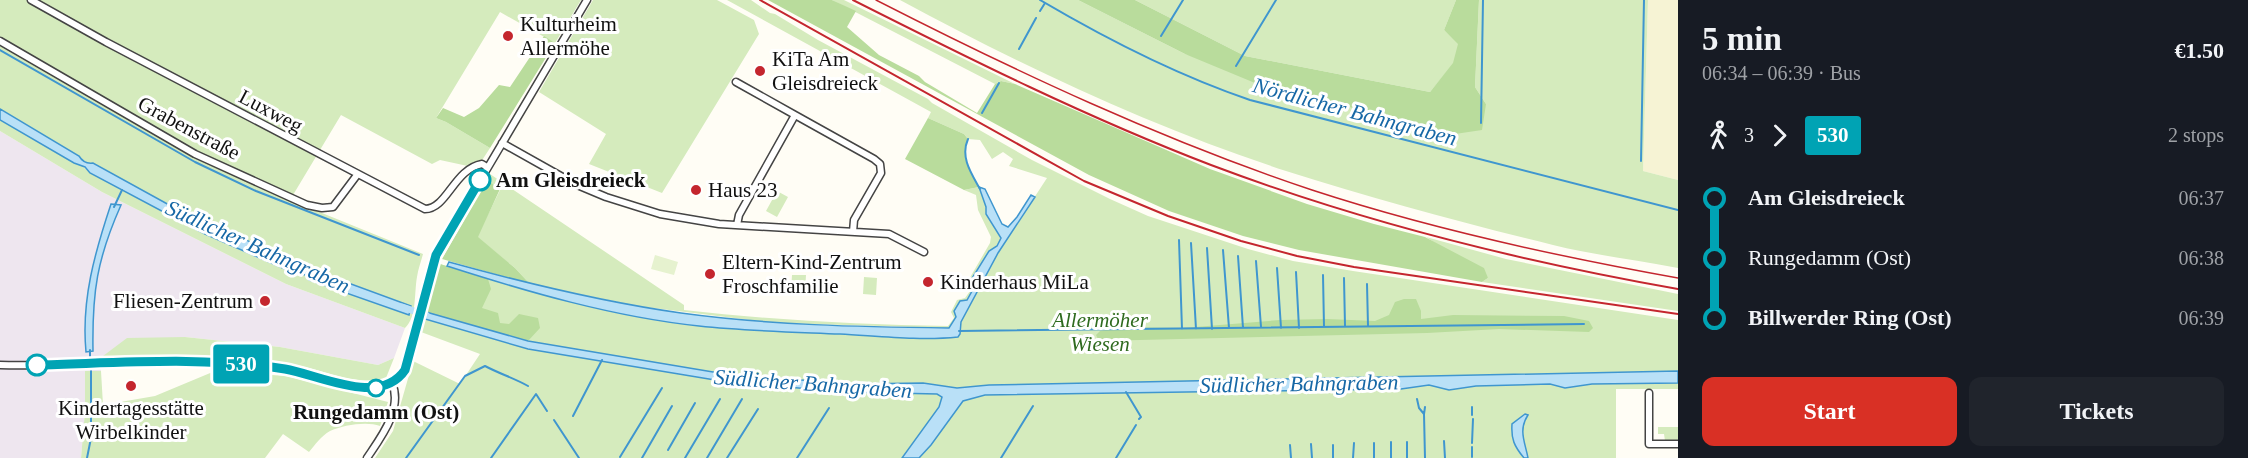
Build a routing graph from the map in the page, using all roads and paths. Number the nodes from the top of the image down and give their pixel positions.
1 (30, 0) edge
2 (587, 0) edge
3 (0, 41) edge
4 (736, 82) dead end
5 (795, 115) junction
6 (502, 143) junction
7 (487, 167) junction
8 (357, 175) junction
9 (737, 225) junction
10 (853, 232) junction
11 (924, 252) dead end
12 (0, 365) edge
13 (392, 383) junction
14 (1649, 393) dead end
15 (1678, 444) edge
16 (367, 458) edge

1 - 8 street, Luxweg
2 - 6 street
3 - 8 street, Grabenstraße
4 - 5 street
5 - 9 street
5 - 10 street
6 - 7 street
6 - 9 street
7 - 8 street, Luxweg
7 - 13 street
9 - 10 street
10 - 11 street
12 - 13 street
13 - 16 street
14 - 15 street

